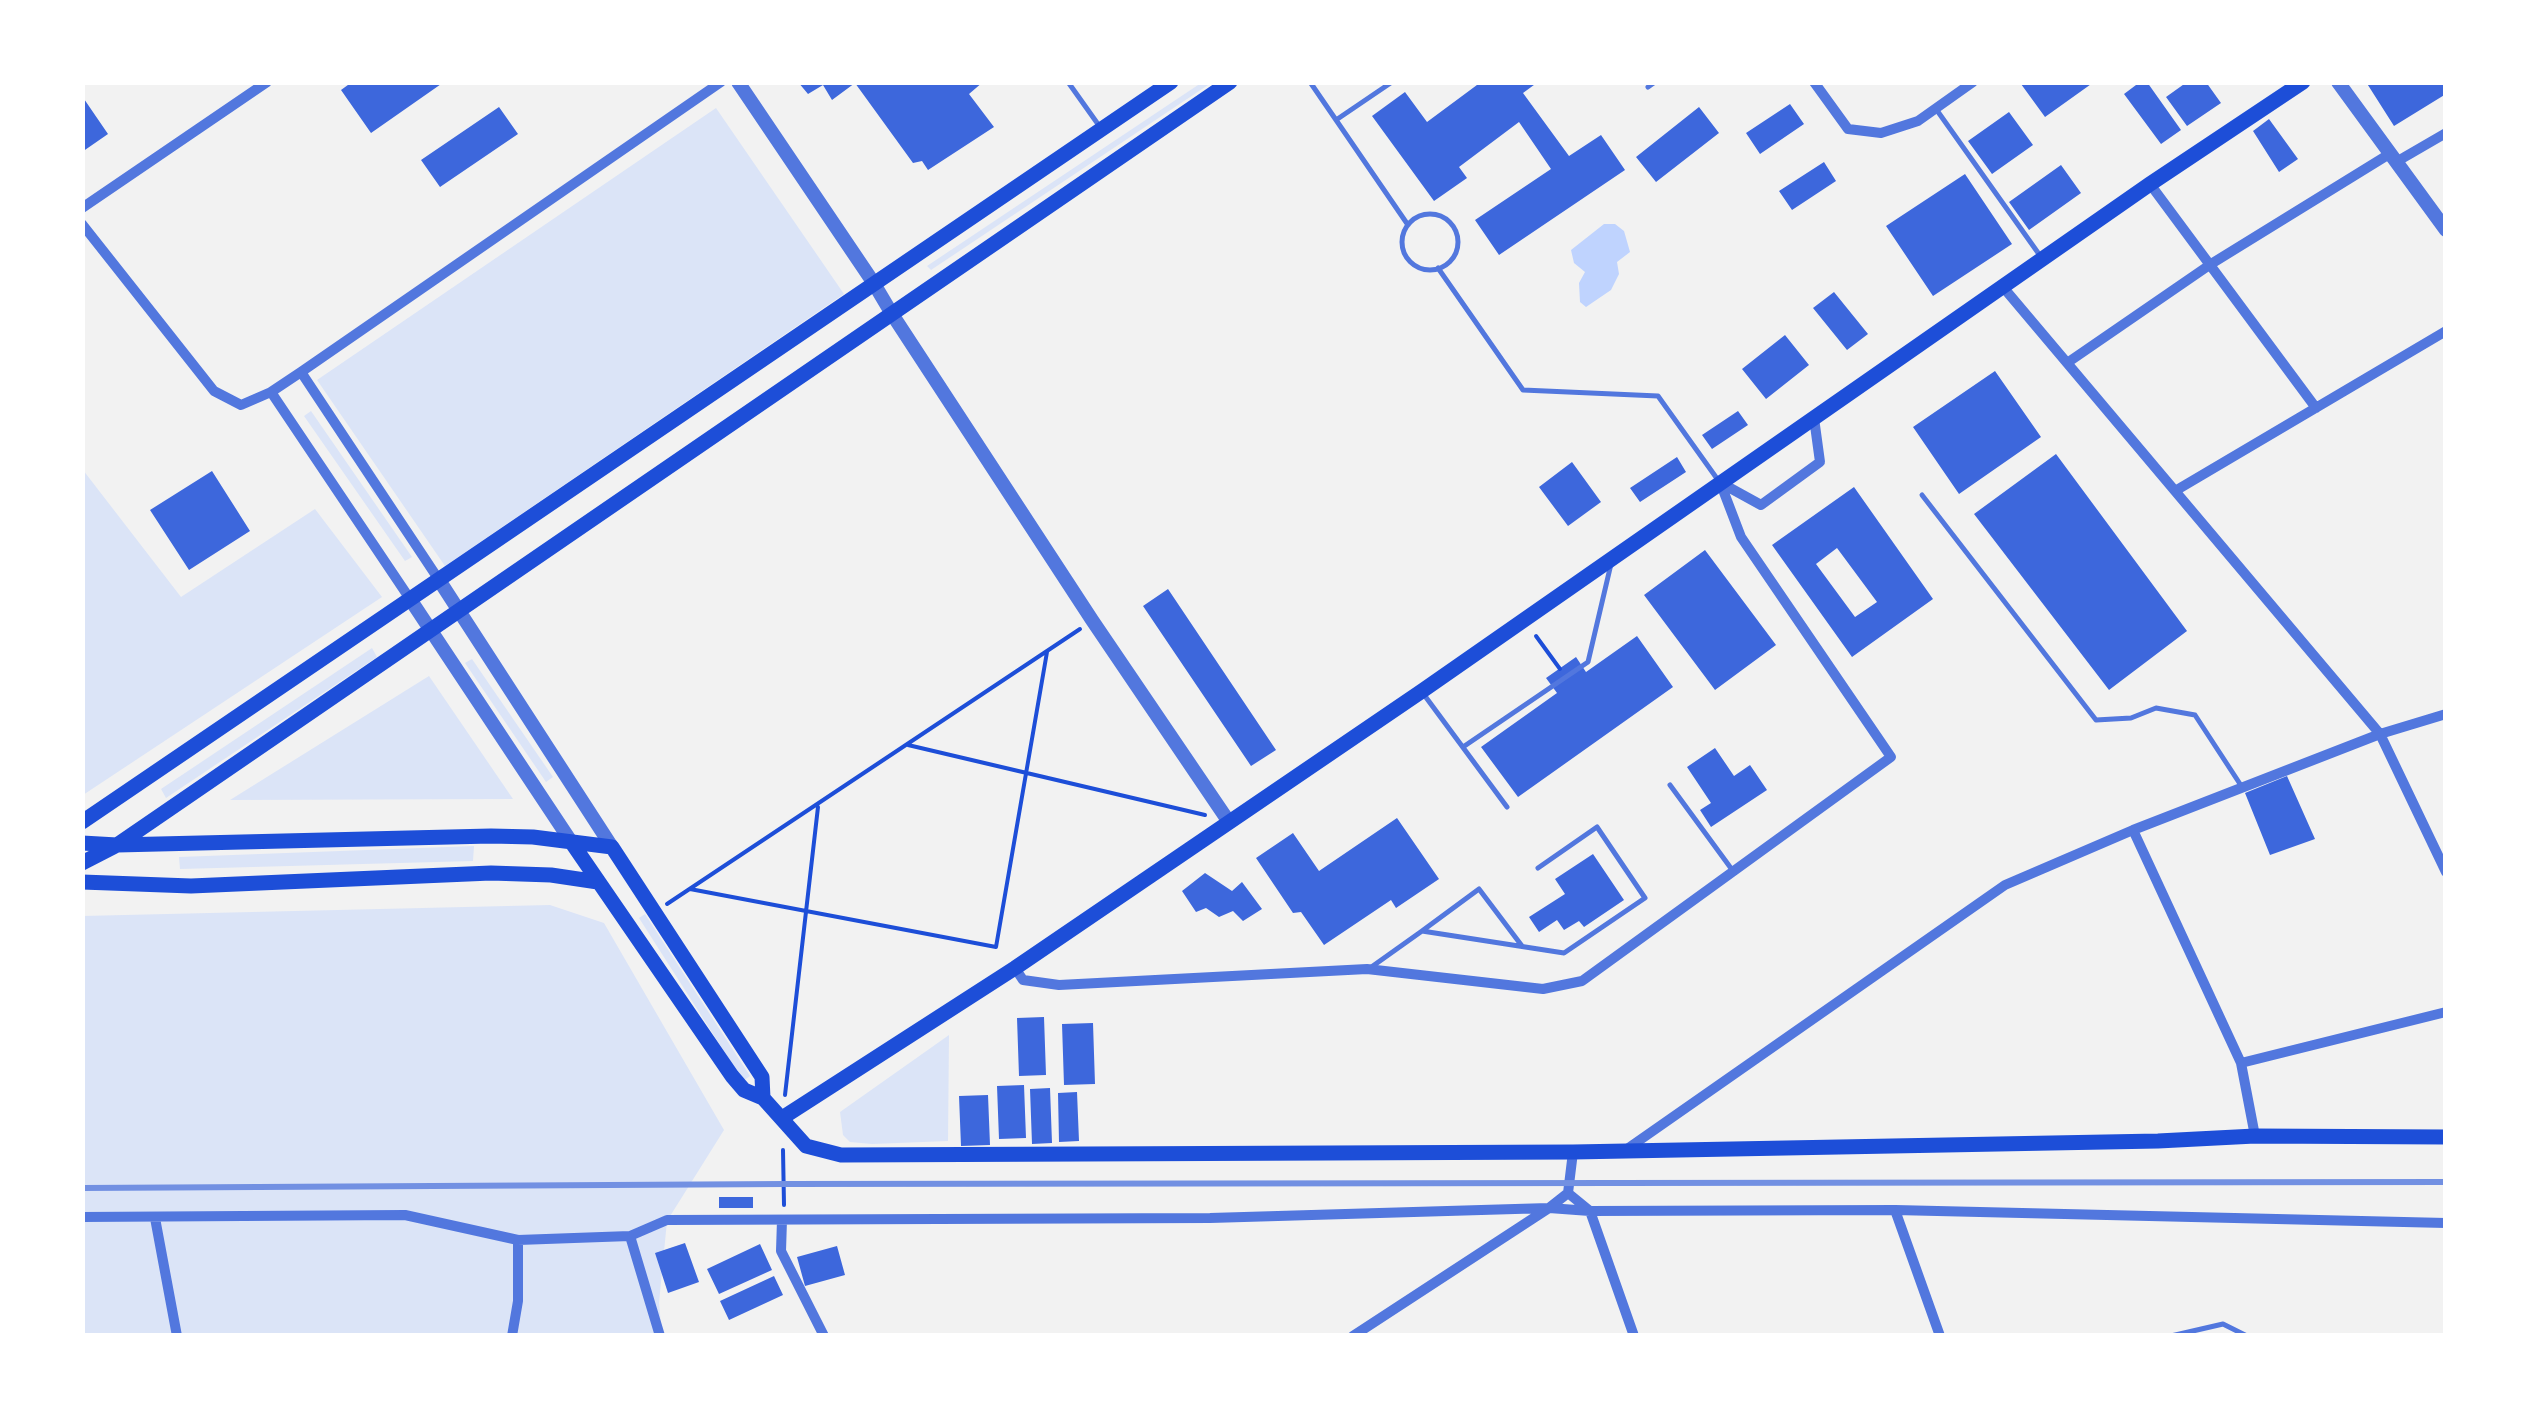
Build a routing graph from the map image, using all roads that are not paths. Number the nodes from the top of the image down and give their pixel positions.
1 (267, 82) edge
2 (721, 82) edge
3 (738, 82) edge
4 (1068, 82) edge
5 (1171, 82) edge
6 (1230, 82) edge
7 (1310, 82) edge
8 (1392, 82) edge
9 (1655, 82) edge
10 (1814, 82) edge
11 (1973, 82) edge
12 (2302, 82) edge
13 (2338, 82) edge
14 (1648, 88) dead end
15 (1936, 108) junction
16 (1336, 120) junction
17 (1102, 130) junction
18 (2446, 133) edge
19 (2394, 158) junction
20 (2150, 184) junction
21 (82, 208) edge
22 (82, 224) edge
23 (1408, 225) junction
24 (2446, 230) edge
25 (2043, 259) junction
26 (2211, 264) junction
27 (1438, 268) junction
28 (874, 284) junction
29 (2003, 287) junction
30 (892, 314) junction
31 (2446, 330) edge
32 (2067, 363) junction
33 (301, 372) junction
34 (271, 392) junction
35 (2316, 408) junction
36 (1814, 418) junction
37 (1720, 482) junction
38 (2175, 491) junction
39 (1922, 496) dead end
40 (1612, 558) junction
41 (438, 580) junction
42 (410, 600) junction
43 (460, 611) junction
44 (430, 631) junction
45 (1422, 692) junction
46 (2446, 714) edge
47 (2380, 734) junction
48 (1463, 747) junction
49 (1670, 785) dead end
50 (2242, 788) junction
51 (1506, 807) dead end
52 (82, 822) edge
53 (1229, 822) junction
54 (2133, 830) junction
55 (82, 843) edge
56 (572, 843) junction
57 (117, 845) junction
58 (612, 846) junction
59 (82, 863) edge
60 (1538, 868) dead end
61 (1733, 871) junction
62 (2446, 872) edge
63 (82, 882) edge
64 (598, 882) junction
65 (1422, 931) junction
66 (1522, 946) junction
67 (1015, 968) junction
68 (1367, 970) junction
69 (2446, 1012) edge
70 (2241, 1062) junction
71 (764, 1098) junction
72 (782, 1118) junction
73 (2255, 1136) junction
74 (2446, 1137) edge
75 (1626, 1150) junction
76 (1574, 1152) junction
77 (1568, 1193) junction
78 (1549, 1208) junction
79 (1895, 1210) junction
80 (1590, 1211) junction
81 (82, 1216) edge
82 (155, 1218) junction
83 (782, 1220) junction
84 (2446, 1223) edge
85 (630, 1236) junction
86 (518, 1240) junction
87 (176, 1336) edge
88 (512, 1336) edge
89 (660, 1336) edge
90 (824, 1336) edge
91 (1353, 1336) edge
92 (1634, 1336) edge
93 (1940, 1336) edge
94 (2172, 1336) edge
95 (2247, 1336) edge

1 - 21 street
2 - 33 street
3 - 28 street
4 - 17 lane
5 - 17 main road
6 - 30 main road
7 - 16 lane
8 - 16 lane
9 - 14 lane
10 - 15 street
11 - 15 street
12 - 20 main road
13 - 19 street
15 - 25 lane
16 - 23 lane
17 - 28 main road
18 - 19 street
19 - 24 street
19 - 26 street
20 - 25 main road
20 - 26 street
22 - 34 street
23 - 27 lane
23 - 27 lane
25 - 29 main road
26 - 32 street
26 - 35 street
27 - 37 lane
28 - 30 street
28 - 41 main road
29 - 32 street
29 - 36 main road
30 - 43 main road
30 - 53 street
31 - 35 street
32 - 38 street
33 - 34 street
33 - 41 street
34 - 42 street
35 - 38 street
36 - 37 main road
36 - 37 street
37 - 40 main road
37 - 61 street
38 - 47 street
39 - 50 lane
40 - 45 main road
40 - 48 lane
41 - 42 main road
41 - 43 street
42 - 44 street
42 - 52 main road
43 - 44 main road
43 - 58 street
44 - 56 street
44 - 57 main road
45 - 48 lane
45 - 53 main road
46 - 47 street
47 - 50 street
47 - 62 street
48 - 51 lane
49 - 61 lane
50 - 54 street
53 - 67 main road
54 - 70 street
54 - 75 street
55 - 57 main road
56 - 57 main road
56 - 58 main road
56 - 64 main road
57 - 59 main road
58 - 71 main road
60 - 66 lane
61 - 68 street
63 - 64 main road
64 - 71 main road
65 - 66 lane
65 - 66 lane
65 - 68 lane
67 - 68 street
67 - 72 main road
69 - 70 street
70 - 73 street
71 - 72 main road
72 - 76 main road
73 - 74 main road
73 - 75 main road
75 - 76 main road
76 - 77 street
77 - 78 street
77 - 80 street
78 - 80 street
78 - 83 street
78 - 91 street
79 - 80 street
79 - 84 street
79 - 93 street
80 - 92 street
81 - 82 street
82 - 86 street
82 - 87 street
83 - 85 street
83 - 90 street
85 - 86 street
85 - 89 street
86 - 88 street
94 - 95 lane

